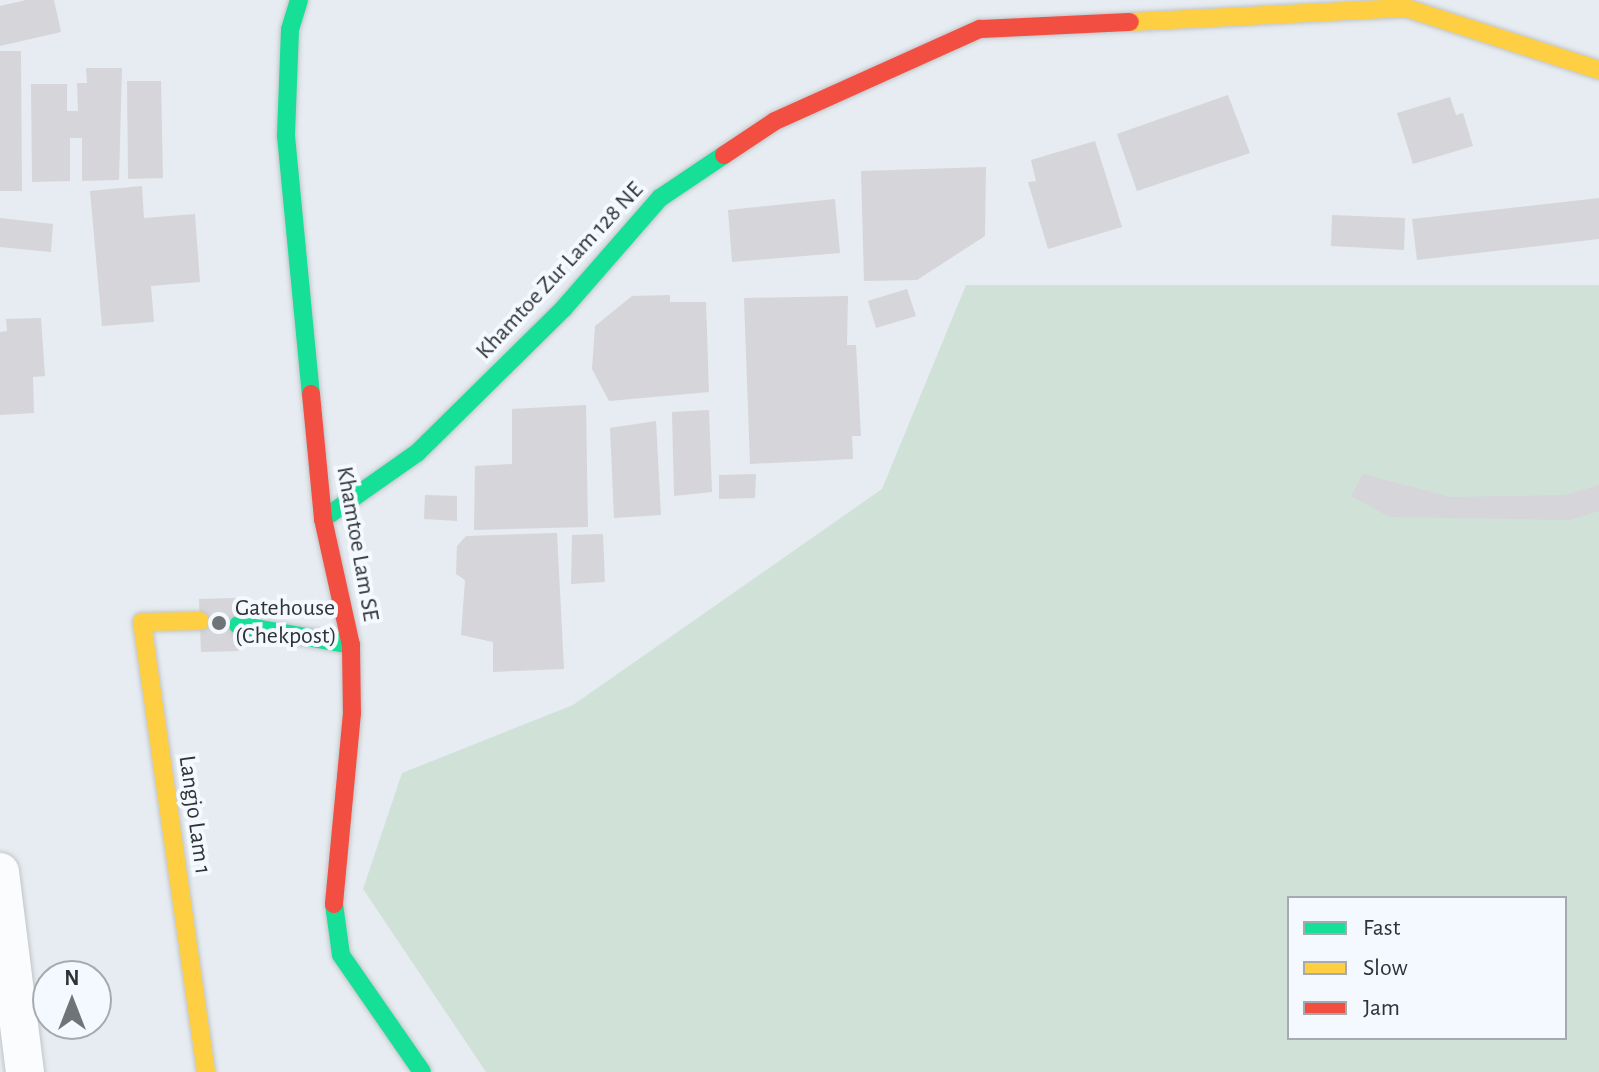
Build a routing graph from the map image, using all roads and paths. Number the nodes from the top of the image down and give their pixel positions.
1 (290, 10) edge
2 (1599, 70) edge
3 (323, 519) junction
4 (200, 621) dead end
5 (238, 625) dead end
6 (351, 645) junction
7 (0, 872) edge
8 (25, 1072) edge
9 (206, 1072) edge
10 (422, 1072) edge

1 - 3 street, Khamtoe Lam SE
2 - 3 street, Khamtoe Zur Lam 128 NE
3 - 6 street, Khamtoe Lam SE
4 - 9 street, Langjo Lam 1
5 - 6 street
6 - 10 street, Khamtoe Lam SE
7 - 8 street

